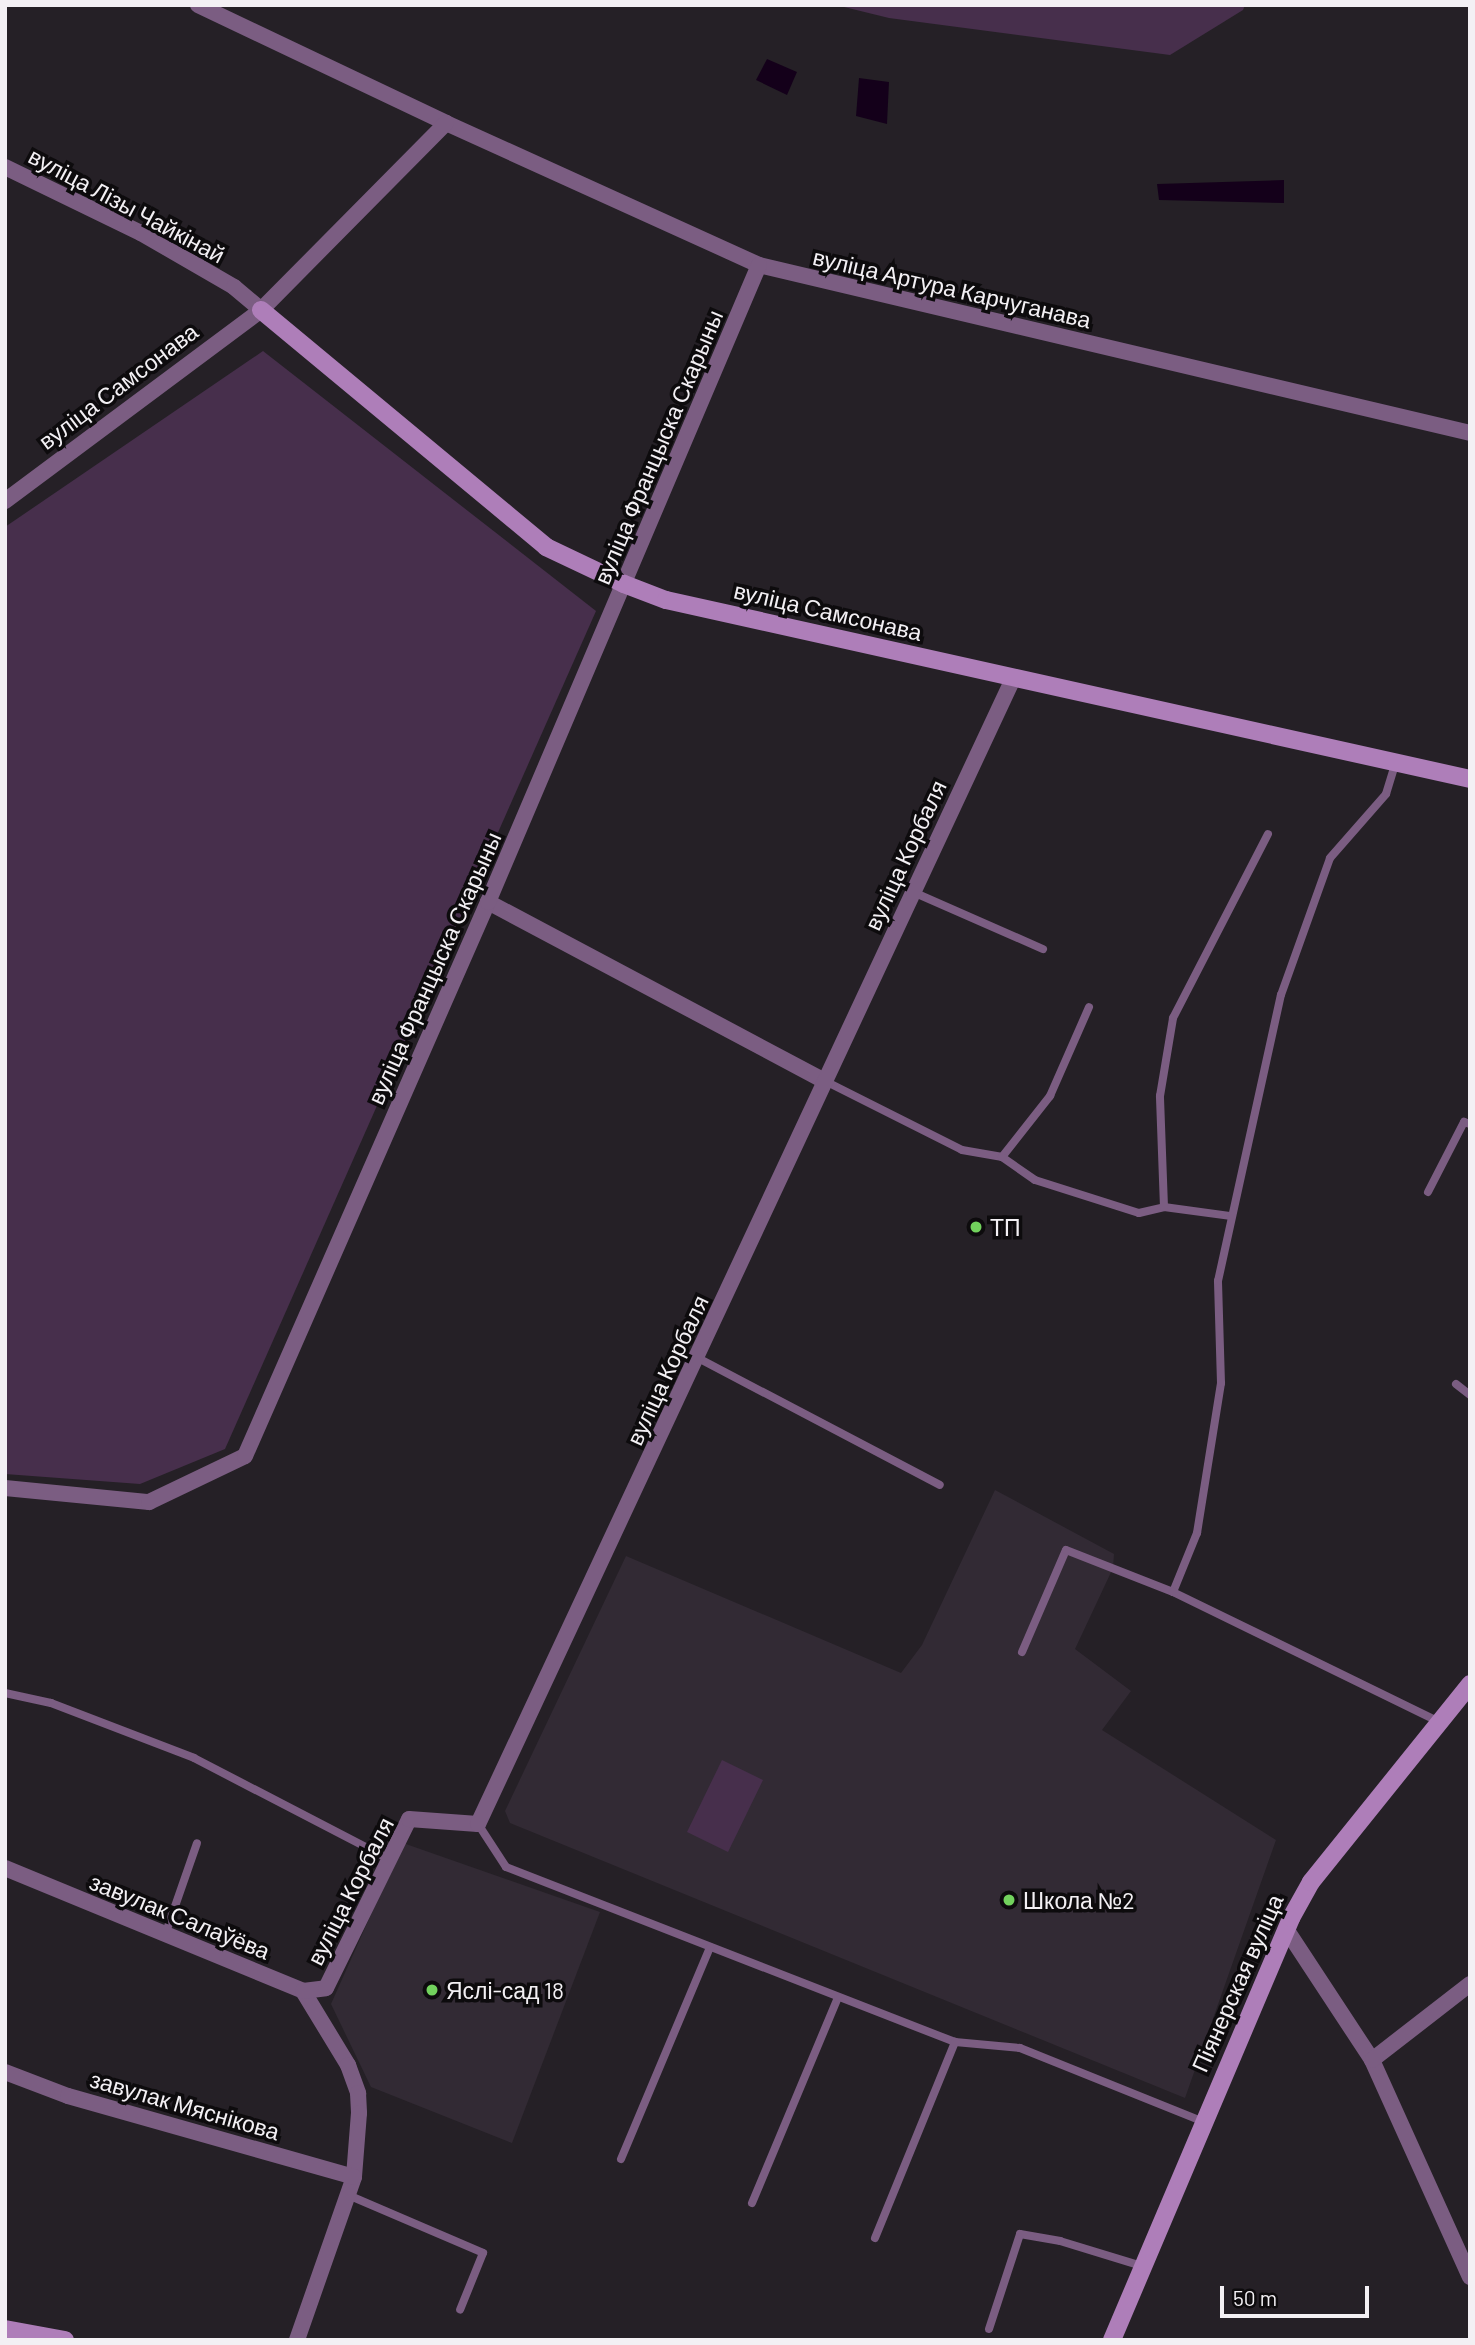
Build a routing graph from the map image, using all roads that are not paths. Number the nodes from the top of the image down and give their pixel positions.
1 (198, 5) edge
2 (446, 123) junction
3 (5, 167) edge
4 (759, 265) junction
5 (261, 310) junction
6 (1470, 433) edge
7 (5, 501) edge
8 (624, 584) junction
9 (1013, 678) junction
10 (1396, 762) junction
11 (1470, 779) edge
12 (1268, 834) dead end
13 (913, 892) junction
14 (488, 902) junction
15 (1042, 948) dead end
16 (1089, 1007) dead end
17 (825, 1081) junction
18 (1470, 1124) edge
19 (1002, 1157) junction
20 (1427, 1192) dead end
21 (1164, 1208) junction
22 (1231, 1216) junction
23 (698, 1358) junction
24 (1456, 1384) dead end
25 (1470, 1395) edge
26 (940, 1485) dead end
27 (5, 1488) edge
28 (1173, 1592) junction
29 (1022, 1652) dead end
30 (1470, 1684) edge
31 (5, 1693) edge
32 (1438, 1721) junction
33 (478, 1824) junction
34 (197, 1843) dead end
35 (389, 1859) junction
36 (5, 1868) edge
37 (1286, 1928) junction
38 (165, 1935) junction
39 (710, 1947) junction
40 (1470, 1984) edge
41 (303, 1991) junction
42 (838, 1997) junction
43 (954, 2042) junction
44 (1372, 2060) junction
45 (5, 2072) edge
46 (1202, 2121) junction
47 (621, 2159) dead end
48 (354, 2177) junction
49 (348, 2195) junction
50 (752, 2203) dead end
51 (875, 2238) dead end
52 (1142, 2266) junction
53 (1470, 2277) edge
54 (460, 2310) dead end
55 (5, 2329) edge
56 (989, 2329) dead end
57 (65, 2340) edge
58 (297, 2340) edge
59 (1112, 2340) edge

1 - 2 street, вуліца Артура Карчуганава
2 - 4 street, вуліца Артура Карчуганава
2 - 5 street, вуліца Самсонава
3 - 5 street, вуліца Лізы Чайкінай
4 - 6 street, вуліца Артура Карчуганава
4 - 8 street, вуліца Францыска Скарыны
5 - 7 street, вуліца Самсонава
5 - 8 street, вуліца Самсонава
8 - 9 street, вуліца Самсонава
8 - 14 street, вуліца Францыска Скарыны
9 - 10 street, вуліца Самсонава
9 - 13 street, вуліца Корбаля
10 - 11 street, вуліца Самсонава
10 - 22 lane
12 - 21 lane
13 - 15 lane
13 - 17 street, вуліца Корбаля
14 - 17 street
14 - 27 street, вуліца Францыска Скарыны
16 - 19 lane
17 - 19 lane
17 - 23 street, вуліца Корбаля
18 - 20 lane
19 - 21 lane
21 - 22 lane
22 - 28 lane
23 - 26 lane
23 - 33 street, вуліца Корбаля
24 - 25 lane
28 - 29 lane
28 - 32 lane
30 - 32 street, Піянерская вуліца
31 - 35 lane
32 - 37 street, Піянерская вуліца
33 - 35 street, вуліца Корбаля
33 - 39 lane
34 - 38 lane
35 - 41 street, вуліца Корбаля
36 - 38 street, завулак Салаўёва
37 - 44 street
37 - 46 street, Піянерская вуліца
38 - 41 street, завулак Салаўёва
39 - 42 lane
39 - 47 lane
40 - 44 street
41 - 48 street
42 - 43 lane
42 - 50 lane
43 - 46 lane
43 - 51 lane
44 - 53 street
45 - 48 street, завулак Мяснікова
46 - 52 street, Піянерская вуліца
48 - 49 street
49 - 54 lane
49 - 58 street
52 - 56 lane
52 - 59 street, Піянерская вуліца
55 - 57 street

